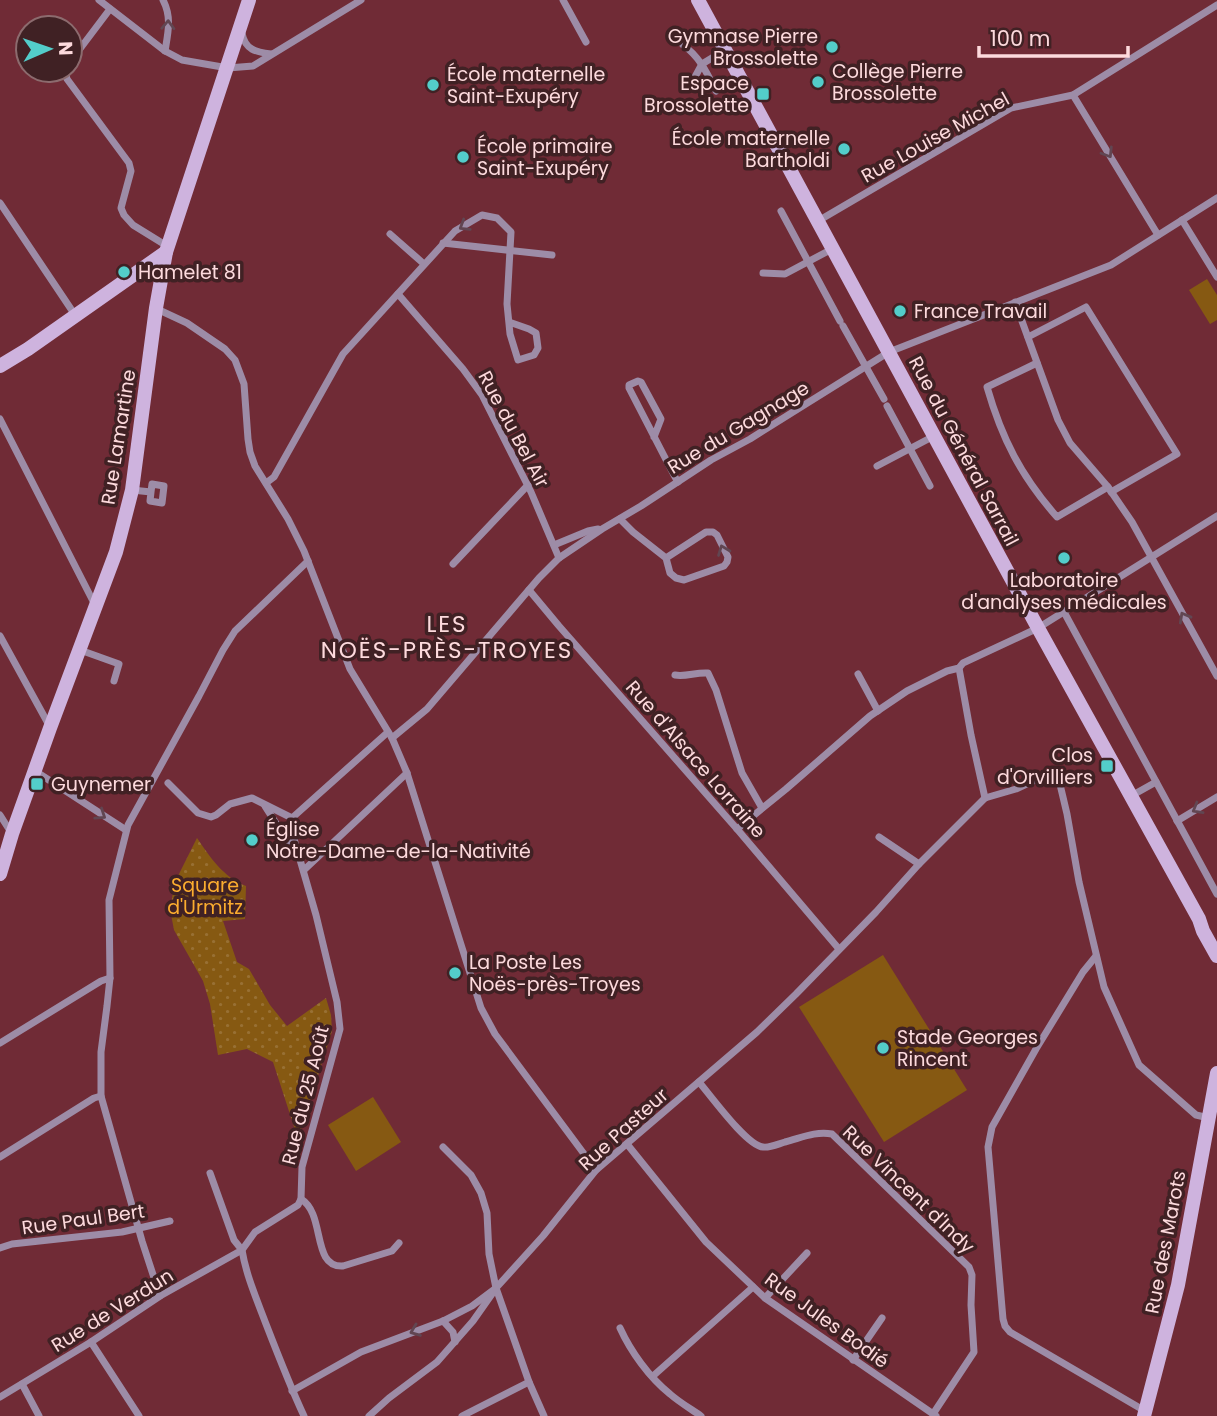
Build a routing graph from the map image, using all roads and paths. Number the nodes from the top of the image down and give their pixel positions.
1 (99, 0) edge
2 (163, 0) edge
3 (249, 0) edge
4 (360, 0) edge
5 (563, 0) edge
6 (698, 0) edge
7 (1217, 5) edge
8 (110, 9) junction
9 (240, 26) junction
10 (586, 42) dead end
11 (84, 43) edge
12 (683, 45) dead end
13 (725, 50) junction
14 (165, 51) junction
15 (272, 55) junction
16 (702, 64) junction
17 (228, 68) junction
18 (71, 84) edge
19 (690, 86) dead end
20 (716, 91) dead end
21 (1073, 95) junction
22 (1217, 198) edge
23 (1, 207) edge
24 (781, 211) dead end
25 (1182, 220) junction
26 (818, 221) junction
27 (390, 234) dead end
28 (1158, 235) junction
29 (443, 243) junction
30 (833, 248) junction
31 (167, 249) junction
32 (510, 251) junction
33 (552, 255) dead end
34 (809, 261) junction
35 (424, 264) junction
36 (763, 273) dead end
37 (1217, 277) edge
38 (398, 294) junction
39 (1015, 302) junction
40 (156, 309) junction
41 (75, 315) junction
42 (509, 322) junction
43 (1028, 337) junction
44 (889, 352) junction
45 (1037, 363) junction
46 (0, 366) edge
47 (866, 366) junction
48 (0, 419) edge
49 (934, 436) junction
50 (654, 437) junction
51 (910, 449) junction
52 (877, 466) dead end
53 (678, 482) junction
54 (266, 484) junction
55 (527, 485) junction
56 (930, 486) dead end
57 (132, 490) junction
58 (1110, 490) junction
59 (151, 492) dead end
60 (1217, 516) edge
61 (620, 519) junction
62 (603, 529) junction
63 (554, 545) junction
64 (1151, 557) junction
65 (559, 558) junction
66 (666, 558) junction
67 (308, 561) junction
68 (453, 564) dead end
69 (529, 590) junction
70 (96, 608) junction
71 (1064, 612) junction
72 (1038, 628) junction
73 (0, 636) edge
74 (80, 650) junction
75 (1214, 665) edge
76 (959, 668) junction
77 (675, 674) dead end
78 (858, 674) dead end
79 (1217, 676) edge
80 (114, 681) dead end
81 (878, 711) junction
82 (50, 728) junction
83 (390, 735) junction
84 (35, 771) junction
85 (407, 773) junction
86 (1156, 782) junction
87 (168, 783) dead end
88 (1131, 796) junction
89 (1217, 797) edge
90 (985, 798) junction
91 (263, 803) junction
92 (762, 808) junction
93 (0, 815) edge
94 (1177, 821) junction
95 (291, 822) junction
96 (277, 826) junction
97 (737, 829) junction
98 (126, 830) junction
99 (12, 834) junction
100 (879, 837) dead end
101 (298, 851) junction
102 (919, 864) junction
103 (304, 870) junction
104 (0, 874) edge
105 (1217, 894) edge
106 (1199, 919) junction
107 (1217, 945) edge
108 (839, 949) junction
109 (1096, 956) junction
110 (1217, 957) edge
111 (110, 978) junction
112 (0, 1044) edge
113 (1217, 1073) edge
114 (699, 1082) junction
115 (101, 1096) junction
116 (1211, 1127) edge
117 (627, 1144) junction
118 (443, 1147) dead end
119 (0, 1157) edge
120 (596, 1170) junction
121 (211, 1173) dead end
122 (301, 1199) junction
123 (170, 1221) dead end
124 (139, 1229) junction
125 (398, 1243) dead end
126 (0, 1248) edge
127 (242, 1250) junction
128 (807, 1253) dead end
129 (753, 1287) junction
130 (496, 1288) junction
131 (160, 1296) junction
132 (765, 1298) junction
133 (882, 1318) dead end
134 (443, 1321) junction
135 (620, 1328) dead end
136 (91, 1342) junction
137 (455, 1342) junction
138 (853, 1360) junction
139 (653, 1376) junction
140 (529, 1382) junction
141 (22, 1384) junction
142 (292, 1391) junction
143 (0, 1397) edge
144 (1145, 1414) edge
145 (934, 1415) edge
146 (40, 1416) edge
147 (139, 1416) edge
148 (304, 1416) edge
149 (369, 1416) edge
150 (462, 1416) edge
151 (544, 1416) edge
152 (701, 1416) edge

1 - 8 street
14 -> 2 street
3 - 9 main road, Rue Lamartine
4 - 15 street
5 - 10 street
6 - 13 main road, Rue du Général Sarrail
7 - 21 street
8 - 11 street
8 - 14 street
9 - 15 street
9 - 17 main road, Rue Lamartine
12 - 16 street
13 - 16 street
13 - 26 main road, Rue du Général Sarrail
14 - 17 street
15 - 17 street
16 - 19 street
16 - 20 street
17 - 31 main road, Rue Lamartine
18 - 31 street
21 - 26 street, Rue Louise Michel
21 -> 28 street
22 - 25 street, Rue du Gagnage
23 - 41 street
24 - 34 street
25 - 28 street, Rue du Gagnage
25 - 37 street
26 - 30 main road, Rue du Général Sarrail
27 - 35 street
28 - 39 street, Rue du Gagnage
29 - 32 street
32 -> 29 street
29 - 35 street
30 - 34 street
30 - 44 main road, Rue du Général Sarrail
31 - 40 main road, Rue Lamartine
31 - 41 main road
32 - 33 street
32 - 42 street
34 - 36 street
34 - 47 street
35 - 38 street
38 - 54 street
38 - 55 street, Rue du Bel Air
39 - 43 street
39 - 44 street, Rue du Gagnage
40 - 54 street
40 - 57 main road, Rue Lamartine
41 - 46 main road
42 - 42 street
43 - 45 street
43 - 58 street
44 - 47 street, Rue du Gagnage
44 - 49 main road, Rue du Général Sarrail
45 - 58 street
45 - 58 street
47 - 51 street
47 - 53 street, Rue du Gagnage
48 - 70 street
49 - 51 street
49 - 72 main road, Rue du Général Sarrail
50 - 50 street
50 - 53 street
51 - 52 street
51 - 56 street
53 - 61 street, Rue du Gagnage
54 - 67 street
55 - 63 street, Rue du Bel Air
55 - 68 street
57 - 59 street
57 - 70 main road, Rue Lamartine
58 - 64 street
60 - 64 street
61 - 62 street, Rue du Gagnage
61 - 66 street
62 - 63 street, Rue du Gagnage
62 - 65 street, Rue du Gagnage
63 - 65 street, Rue du Bel Air
64 - 71 street
75 -> 64 street
65 - 69 street, Rue du Gagnage
66 -> 66 street
67 - 83 street
67 - 98 street
69 - 83 street, Rue du Gagnage
69 - 97 street, Rue d'Alsace Lorraine
70 - 74 main road, Rue Lamartine
71 - 72 street
71 - 86 street
72 - 76 street
72 - 88 main road, Rue du Général Sarrail
73 - 82 street
74 - 80 street
74 - 82 main road, Rue Lamartine
75 - 79 street
76 - 81 street
76 - 90 street
77 - 92 street
78 - 81 street
81 - 92 street
82 - 84 main road, Rue Lamartine
83 - 85 street
83 - 95 street, Rue du Gagnage
84 -> 98 street
84 - 99 main road, Rue Lamartine
85 - 103 street
85 - 120 street
86 - 88 street
86 - 94 street
87 - 91 street
88 - 106 main road, Rue du Général Sarrail
89 -> 94 street
90 - 102 street, Rue Pasteur
90 - 109 street
91 - 95 street
91 - 96 street
92 - 97 street
93 - 99 street
94 - 105 street
95 - 96 street
95 - 101 street, Rue du 25 Août
96 - 101 street
97 - 108 street, Rue d'Alsace Lorraine
98 - 111 street
99 - 104 main road, Rue Lamartine
100 - 102 street
101 - 103 street, Rue du 25 Août
102 - 108 street, Rue Pasteur
103 - 122 street, Rue du 25 Août
106 - 107 main road, Rue du Général Sarrail
106 - 110 main road, Rue du Général Sarrail
108 - 114 street, Rue Pasteur
109 - 116 street
109 - 144 street
111 - 112 street
111 - 115 street
113 - 116 main road, Rue des Marots
114 - 117 street, Rue Pasteur
114 - 145 street, Rue Vincent d'Indy
115 - 119 street
115 - 124 street
116 - 144 main road, Rue des Marots
117 - 120 street, Rue Pasteur
117 - 129 street, Rue Jules Bodié
118 - 130 street
120 - 130 street, Rue Pasteur
121 - 127 street
122 - 125 street
122 - 127 street
123 - 124 street, Rue Paul Bert
124 - 126 street, Rue Paul Bert
124 - 131 street
127 - 131 street, Rue de Verdun
127 - 142 street
128 - 132 street
129 - 132 street, Rue Jules Bodié
129 - 139 street
130 - 134 street, Rue Pasteur
130 - 137 street
130 - 140 street
131 - 136 street, Rue de Verdun
132 - 138 street, Rue Jules Bodié
133 - 138 street
134 - 137 street
134 -> 142 street, Rue Pasteur
135 - 139 street
136 - 141 street, Rue de Verdun
136 - 147 street
137 - 149 street
138 - 145 street, Rue Jules Bodié
139 - 152 street
140 - 150 street
140 - 151 street
141 - 143 street, Rue de Verdun
141 - 146 street
142 - 148 street

